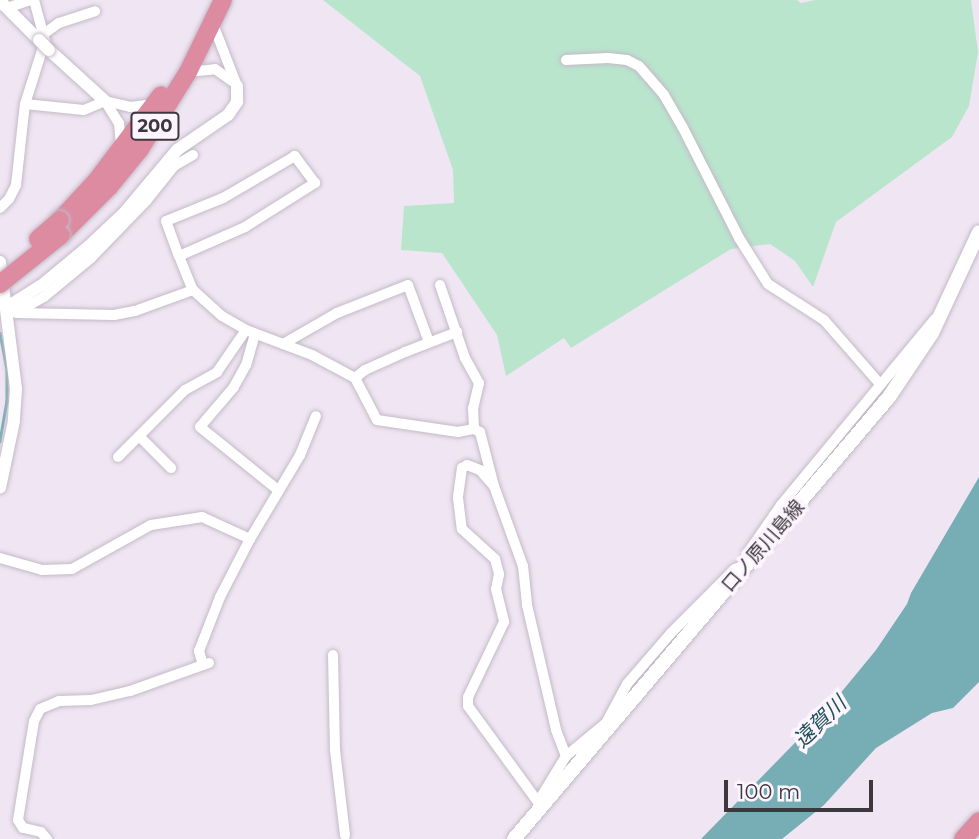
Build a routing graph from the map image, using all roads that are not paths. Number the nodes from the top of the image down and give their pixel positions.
1 (32, 0) edge
2 (209, 0) edge
3 (223, 0) edge
4 (3, 4) edge
5 (95, 11) dead end
6 (212, 24) junction
7 (42, 36) junction
8 (566, 60) dead end
9 (188, 72) junction
10 (237, 86) junction
11 (105, 101) junction
12 (156, 103) junction
13 (25, 104) junction
14 (121, 151) junction
15 (193, 155) dead end
16 (0, 208) edge
17 (61, 227) junction
18 (979, 232) edge
19 (179, 256) junction
20 (0, 262) edge
21 (0, 270) edge
22 (0, 284) edge
23 (440, 285) dead end
24 (193, 290) junction
25 (10, 311) junction
26 (942, 312) junction
27 (251, 332) junction
28 (457, 332) junction
29 (429, 342) junction
30 (283, 344) junction
31 (355, 378) junction
32 (881, 385) junction
33 (316, 416) dead end
34 (474, 429) junction
35 (140, 437) junction
36 (118, 457) dead end
37 (171, 468) dead end
38 (494, 486) junction
39 (0, 488) edge
40 (278, 490) junction
41 (250, 539) junction
42 (0, 558) edge
43 (747, 564) junction
44 (333, 655) dead end
45 (607, 724) junction
46 (566, 756) junction
47 (540, 804) junction
48 (979, 821) edge
49 (343, 838) edge
50 (47, 839) edge
51 (514, 839) edge
52 (963, 839) edge

1 - 4 street
1 - 7 street
2 - 12 highway, 200
3 - 6 highway, 200
4 - 7 street
5 - 7 street
6 - 9 highway, 200
6 - 10 street
7 - 11 street, bridge
7 - 13 street
8 - 32 street
9 - 10 street
9 - 17 highway, 200
10 - 25 street
11 - 12 street
11 - 13 street
11 - 14 street
12 - 14 highway, 200
13 - 16 street
14 - 17 highway, 200
15 - 25 street
17 - 21 highway, 200, bridge
17 - 22 highway, 200, bridge
18 - 26 main road, 口ノ原川島線
19 - 19 street
19 - 24 street
20 - 25 street
23 - 28 street
24 - 25 street
24 - 27 street
25 - 39 street
26 - 32 street
26 - 43 main road, 口ノ原川島線
27 - 30 street
27 - 35 street
27 - 40 street
28 - 29 street
28 - 34 street
29 - 30 street
29 - 31 street
30 - 31 street
31 - 34 street
32 - 43 street
33 - 40 street
34 - 38 street
35 - 36 street
35 - 37 street
38 - 46 street
38 - 47 street
40 - 41 street
41 - 42 street
41 - 50 street
43 - 45 main road, 口ノ原川島線
44 - 49 street
45 - 46 street
45 - 47 main road, 口ノ原川島線
46 - 47 street
47 - 51 main road, 口ノ原川島線
48 - 52 highway

